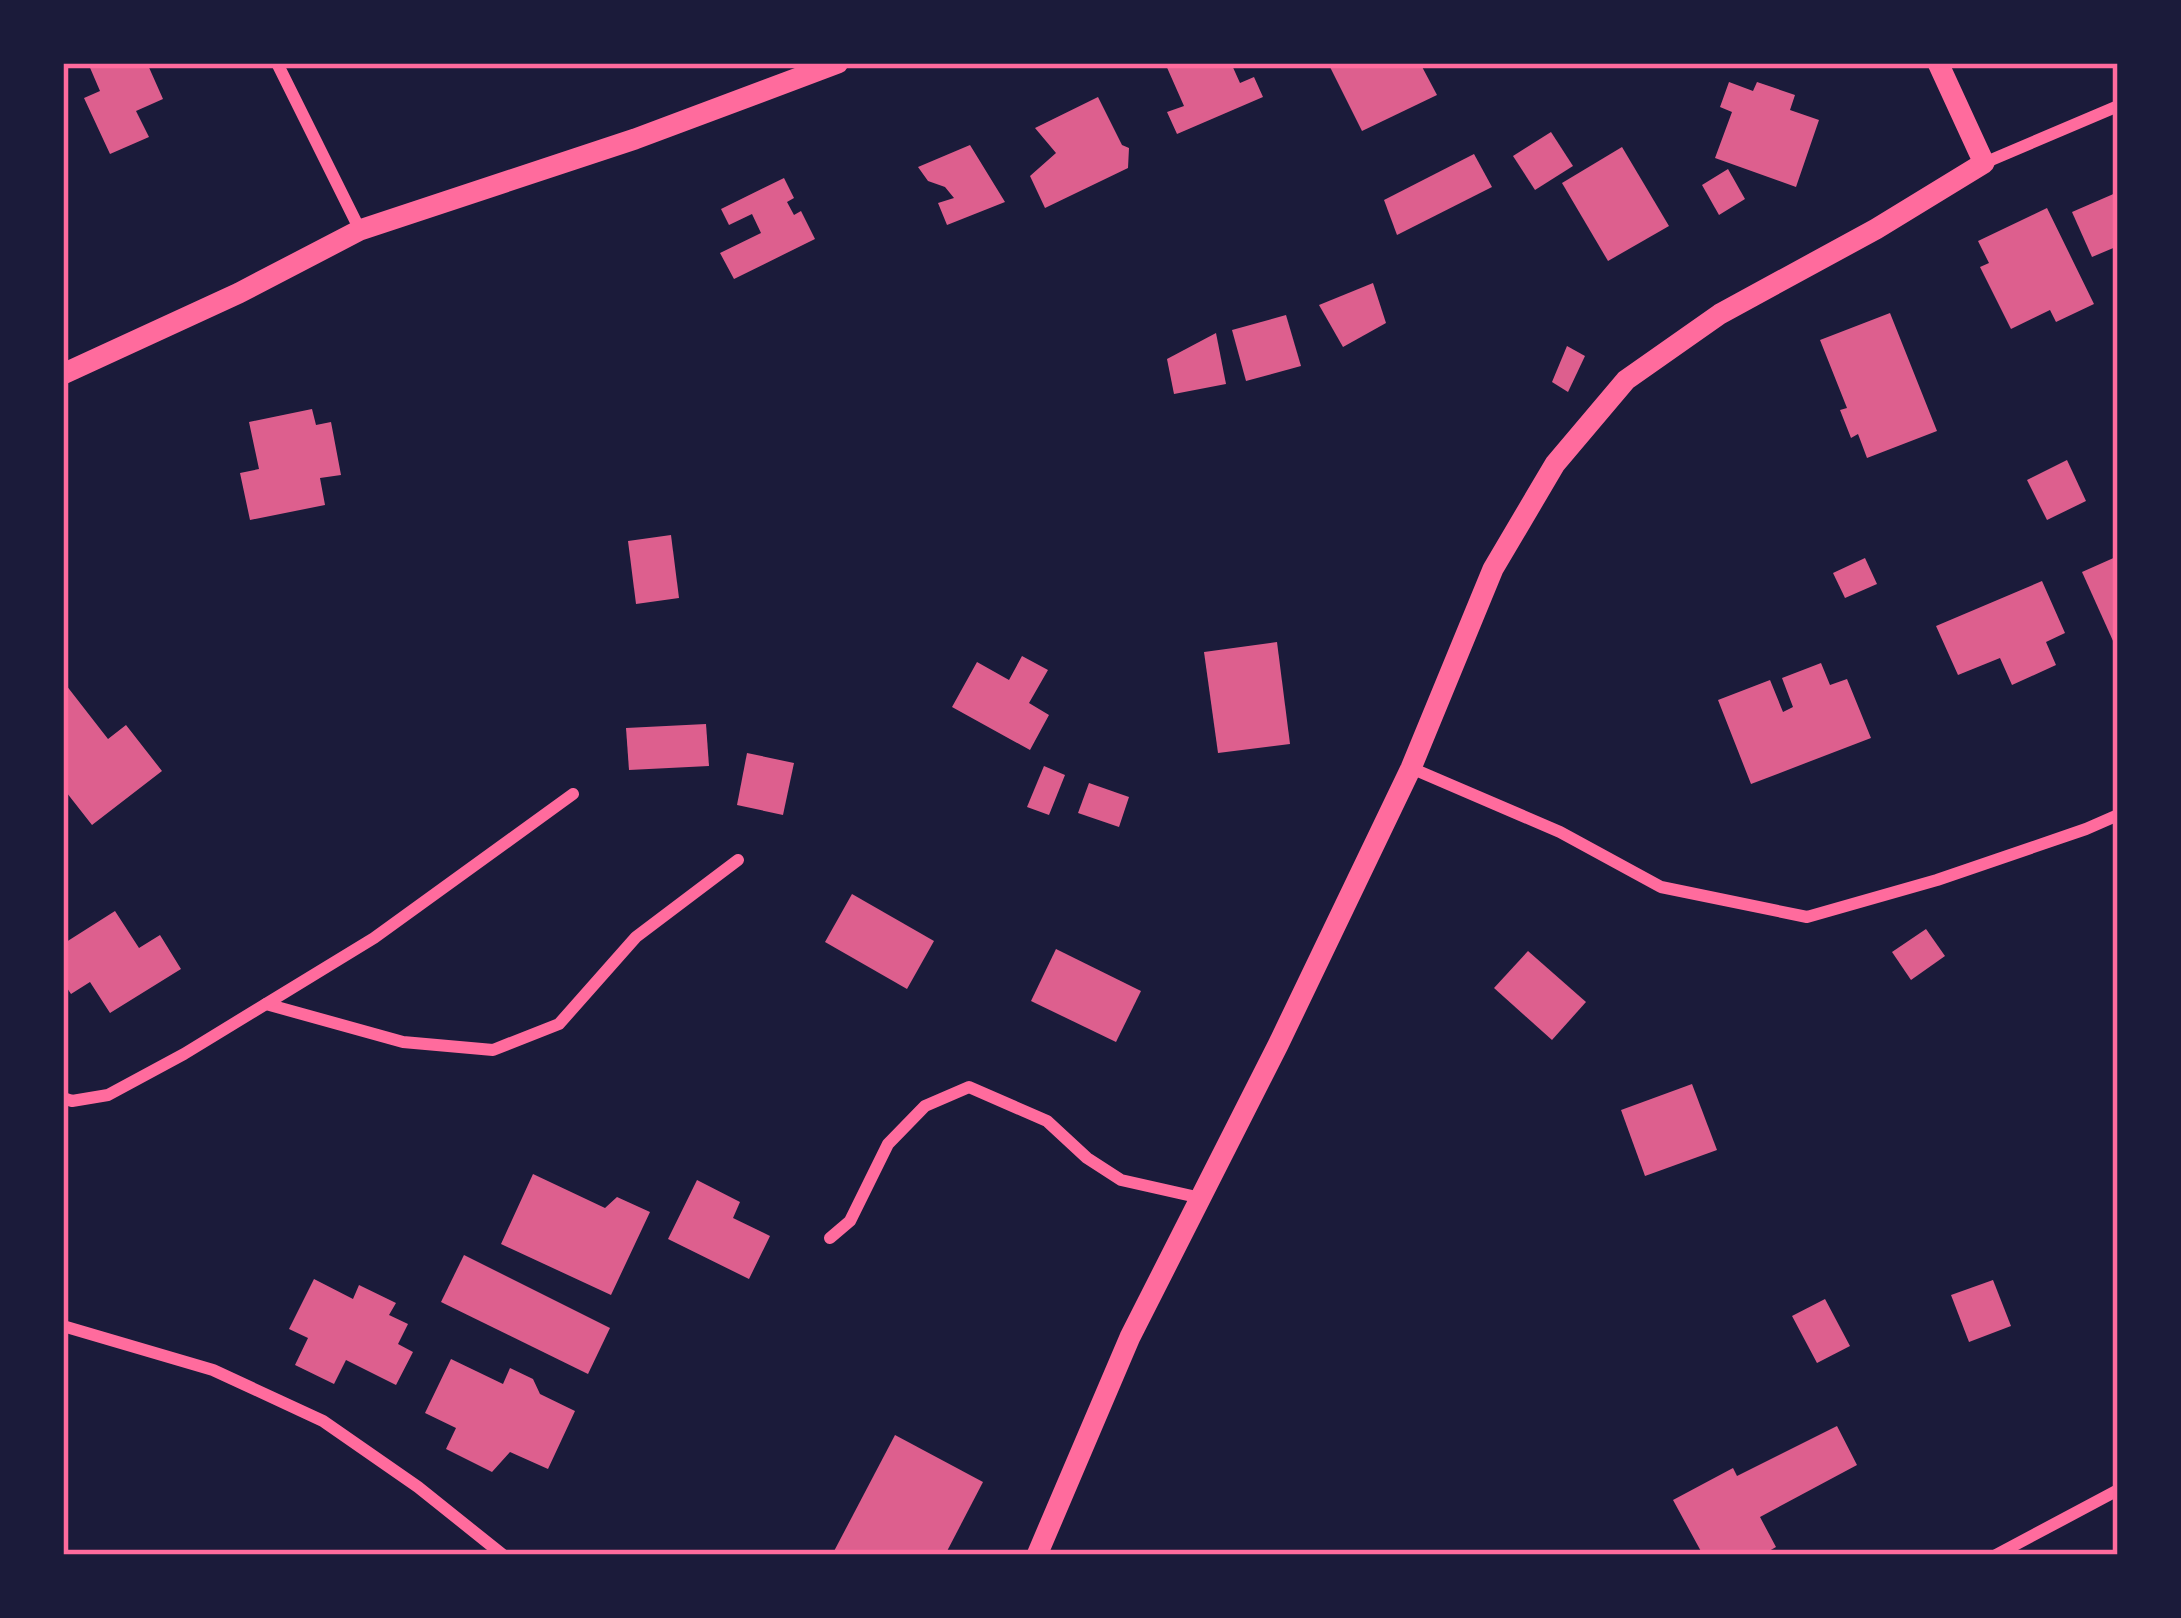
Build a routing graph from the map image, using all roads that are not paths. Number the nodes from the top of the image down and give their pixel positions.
1 (277, 63) edge
2 (838, 63) edge
3 (1938, 63) edge
4 (2118, 106) edge
5 (1984, 163) junction
6 (360, 230) junction
7 (63, 374) edge
8 (1411, 768) junction
9 (573, 794) dead end
10 (2118, 815) edge
11 (738, 860) dead end
12 (266, 1004) junction
13 (63, 1098) edge
14 (1202, 1198) junction
15 (830, 1238) dead end
16 (63, 1326) edge
17 (2118, 1490) edge
18 (503, 1555) edge
19 (1037, 1555) edge
20 (1996, 1555) edge

1 - 6 street
2 - 6 street
3 - 5 street
4 - 5 street
5 - 8 street
6 - 7 street
8 - 10 street
8 - 14 street
9 - 12 street
11 - 12 street
12 - 13 street
14 - 15 street
14 - 19 street
16 - 18 street
17 - 20 street

